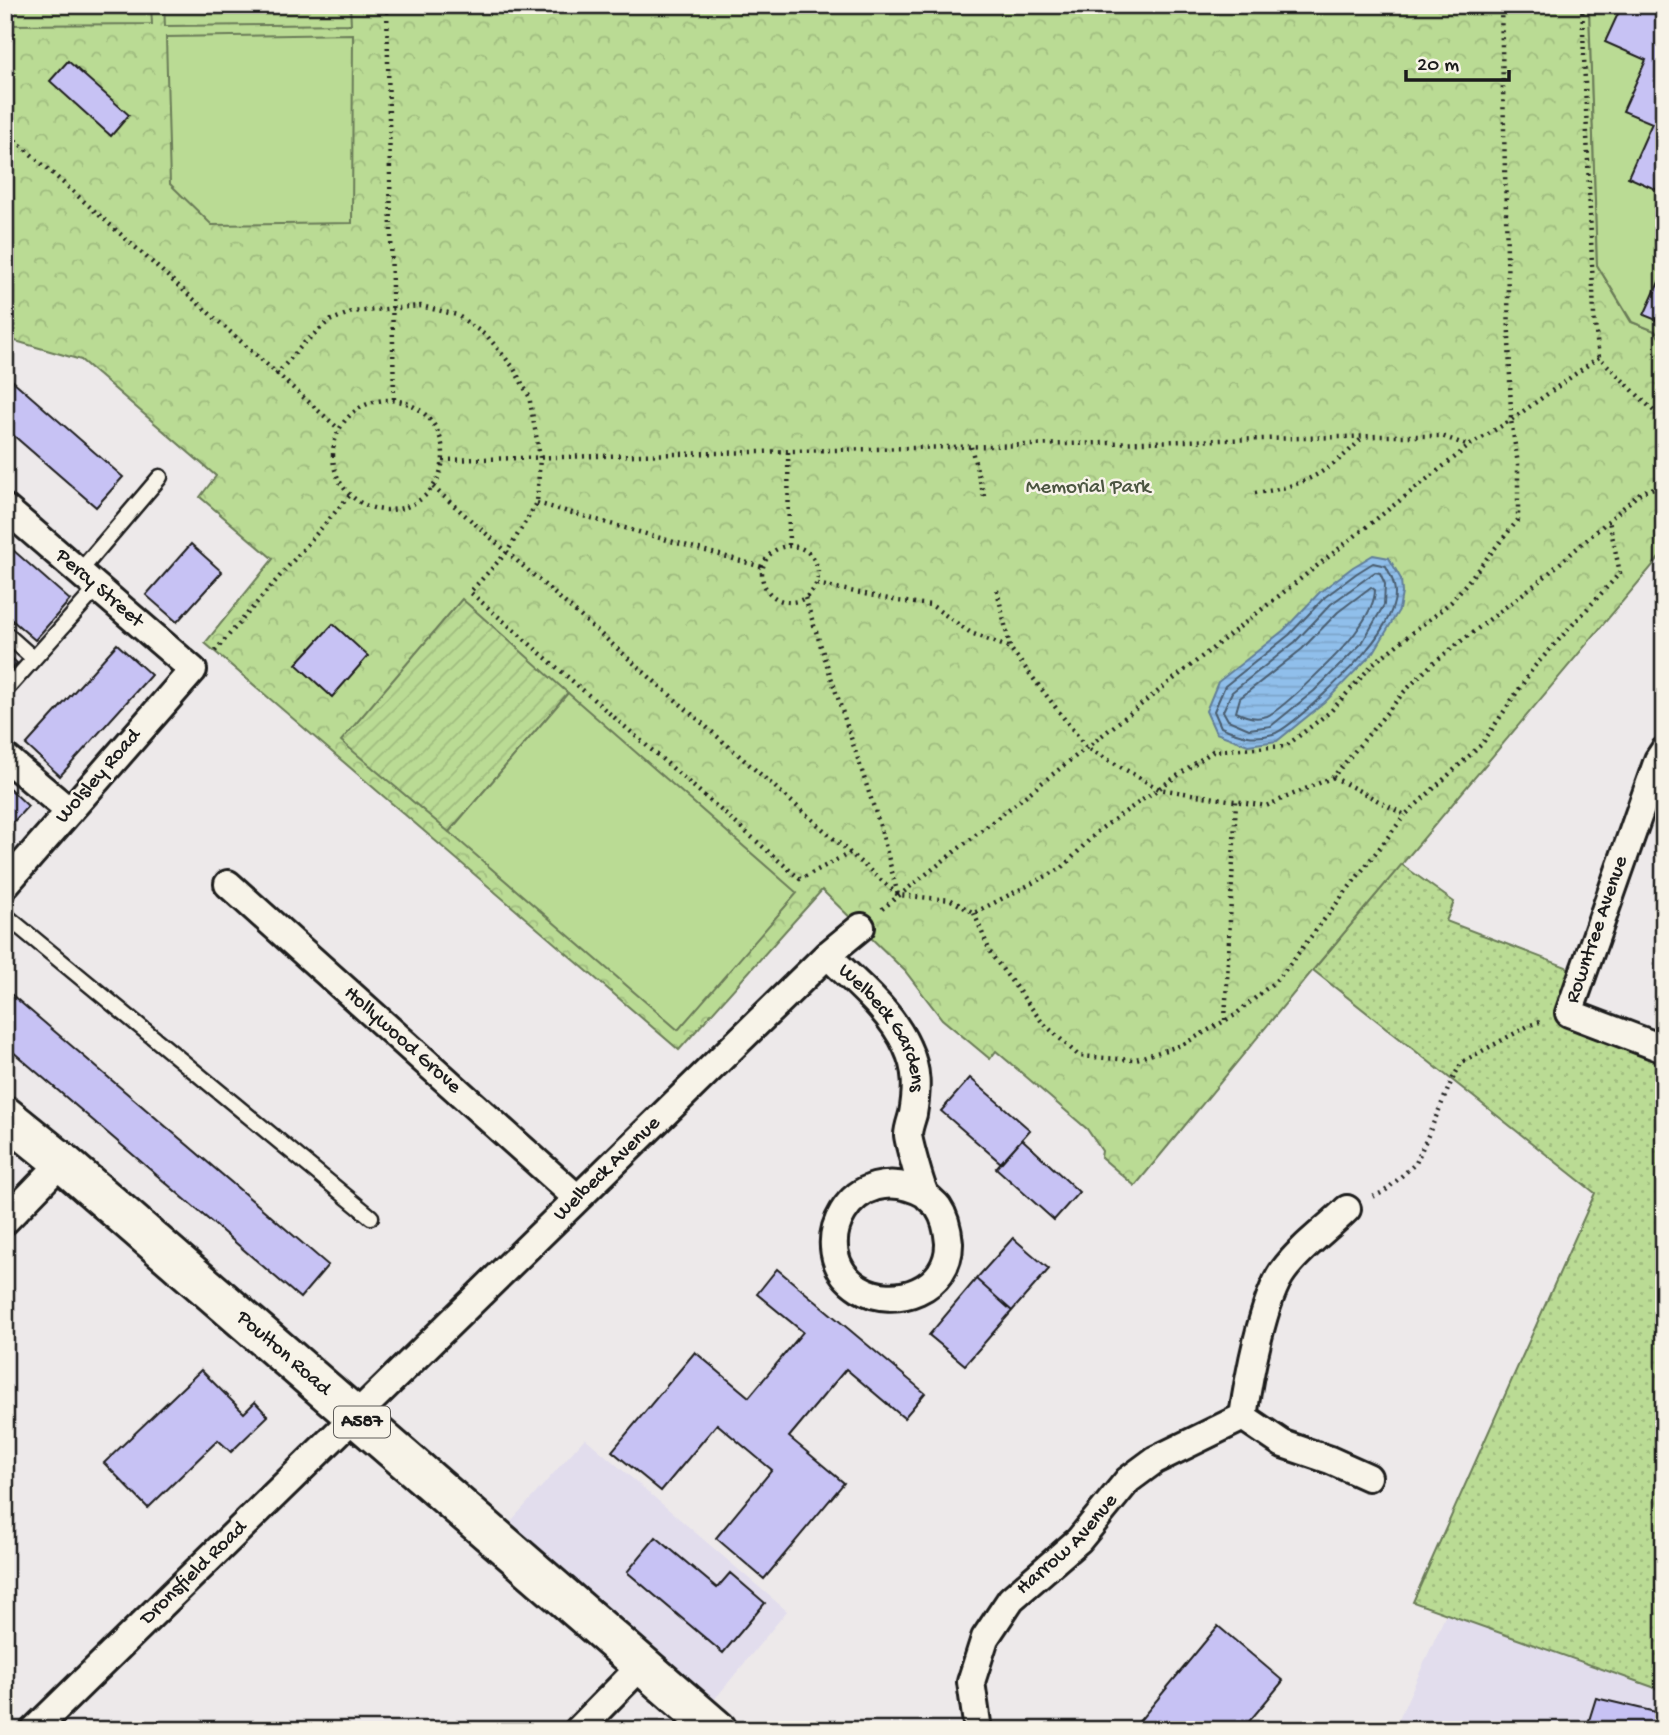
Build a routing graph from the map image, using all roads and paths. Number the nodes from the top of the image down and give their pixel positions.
1 (387, 5) edge
2 (1501, 5) edge
3 (1582, 5) edge
4 (5, 131) edge
5 (392, 308) junction
6 (1599, 357) junction
7 (276, 375) junction
8 (394, 401) junction
9 (1511, 420) junction
10 (1664, 421) edge
11 (339, 429) junction
12 (1364, 436) junction
13 (971, 446) junction
14 (1469, 446) junction
15 (788, 451) junction
16 (540, 457) junction
17 (443, 460) junction
18 (160, 477) dead end
19 (1664, 485) edge
20 (433, 487) junction
21 (1255, 493) dead end
22 (350, 495) junction
23 (985, 500) dead end
24 (537, 503) junction
25 (5, 508) edge
26 (1609, 520) junction
27 (789, 545) junction
28 (507, 552) junction
29 (762, 567) junction
30 (89, 579) junction
31 (817, 584) junction
32 (997, 590) dead end
33 (805, 598) junction
34 (5, 633) edge
35 (1010, 648) junction
36 (33, 658) junction
37 (193, 670) junction
38 (5, 691) edge
39 (1086, 747) junction
40 (1664, 751) edge
41 (5, 757) edge
42 (1333, 777) junction
43 (1159, 789) junction
44 (1236, 801) junction
45 (69, 811) junction
46 (1405, 815) junction
47 (850, 853) junction
48 (228, 884) dead end
49 (5, 885) edge
50 (898, 895) junction
51 (974, 913) junction
52 (5, 915) edge
53 (860, 927) joint
54 (827, 955) junction
55 (1569, 1013) junction
56 (1225, 1020) junction
57 (1664, 1049) edge
58 (5, 1116) edge
59 (62, 1162) junction
60 (925, 1194) junction
61 (577, 1198) junction
62 (1348, 1209) joint
63 (371, 1217) dead end
64 (5, 1221) edge
65 (355, 1416) junction
66 (1243, 1417) junction
67 (1368, 1477) dead end
68 (642, 1665) junction
69 (34, 1730) edge
70 (579, 1730) edge
71 (717, 1730) edge
72 (978, 1730) edge

1 - 5 path
2 - 9 path
3 - 6 path
4 - 7 path
5 - 7 path
5 - 8 path
5 - 16 path
6 - 9 path
6 - 10 path
7 - 11 path
8 - 11 path
8 - 17 path
9 - 14 path
9 - 43 path
11 - 22 path
12 - 13 path
12 - 14 path
12 - 21 path
13 - 15 path
13 - 23 path
14 - 39 path
15 - 16 path
15 - 27 path
16 - 17 path
16 - 24 path
17 - 20 path
18 - 30 lane
19 - 26 path
20 - 22 path
20 - 28 path
22 - 37 path
24 - 28 path
24 - 29 path
25 - 30 street, Percy Street
26 - 42 path
26 - 46 path
27 - 29 path
27 - 31 path
28 - 47 path
28 - 47 path
29 - 33 path
30 - 36 lane
30 - 37 street, Percy Street
31 - 33 path
31 - 35 path
32 - 35 path
33 - 50 path
34 - 36 lane
35 - 39 path
36 - 38 lane
37 - 45 street, Wolsley Road
39 - 43 path
39 - 50 path
40 - 55 street, Rowntree Avenue
41 - 45 street
42 - 44 path
42 - 46 path
43 - 44 path
43 - 51 path
44 - 56 path
45 - 49 street, Wolsley Road
46 - 56 path
47 - 50 path
48 - 61 street, Hollywood Grove
50 - 51 path
50 - 53 path
51 - 56 path
52 - 63 lane
53 - 54 street, Welbeck Avenue
54 - 60 street, Welbeck Gardens
54 - 61 street, Welbeck Avenue
55 - 57 street, Rowntree Avenue
55 - 62 path
58 - 59 main road, Poulton Road / A587
59 - 64 street
59 - 65 main road, Poulton Road / A587
60 - 60 street, Welbeck Gardens
61 - 65 street, Welbeck Avenue
62 - 66 street
65 - 68 main road, Poulton Road / A587
65 - 69 street, Dronsfield Road
66 - 67 street
66 - 72 street, Harrow Avenue
68 - 70 street
68 - 71 main road, Poulton Road / A587

